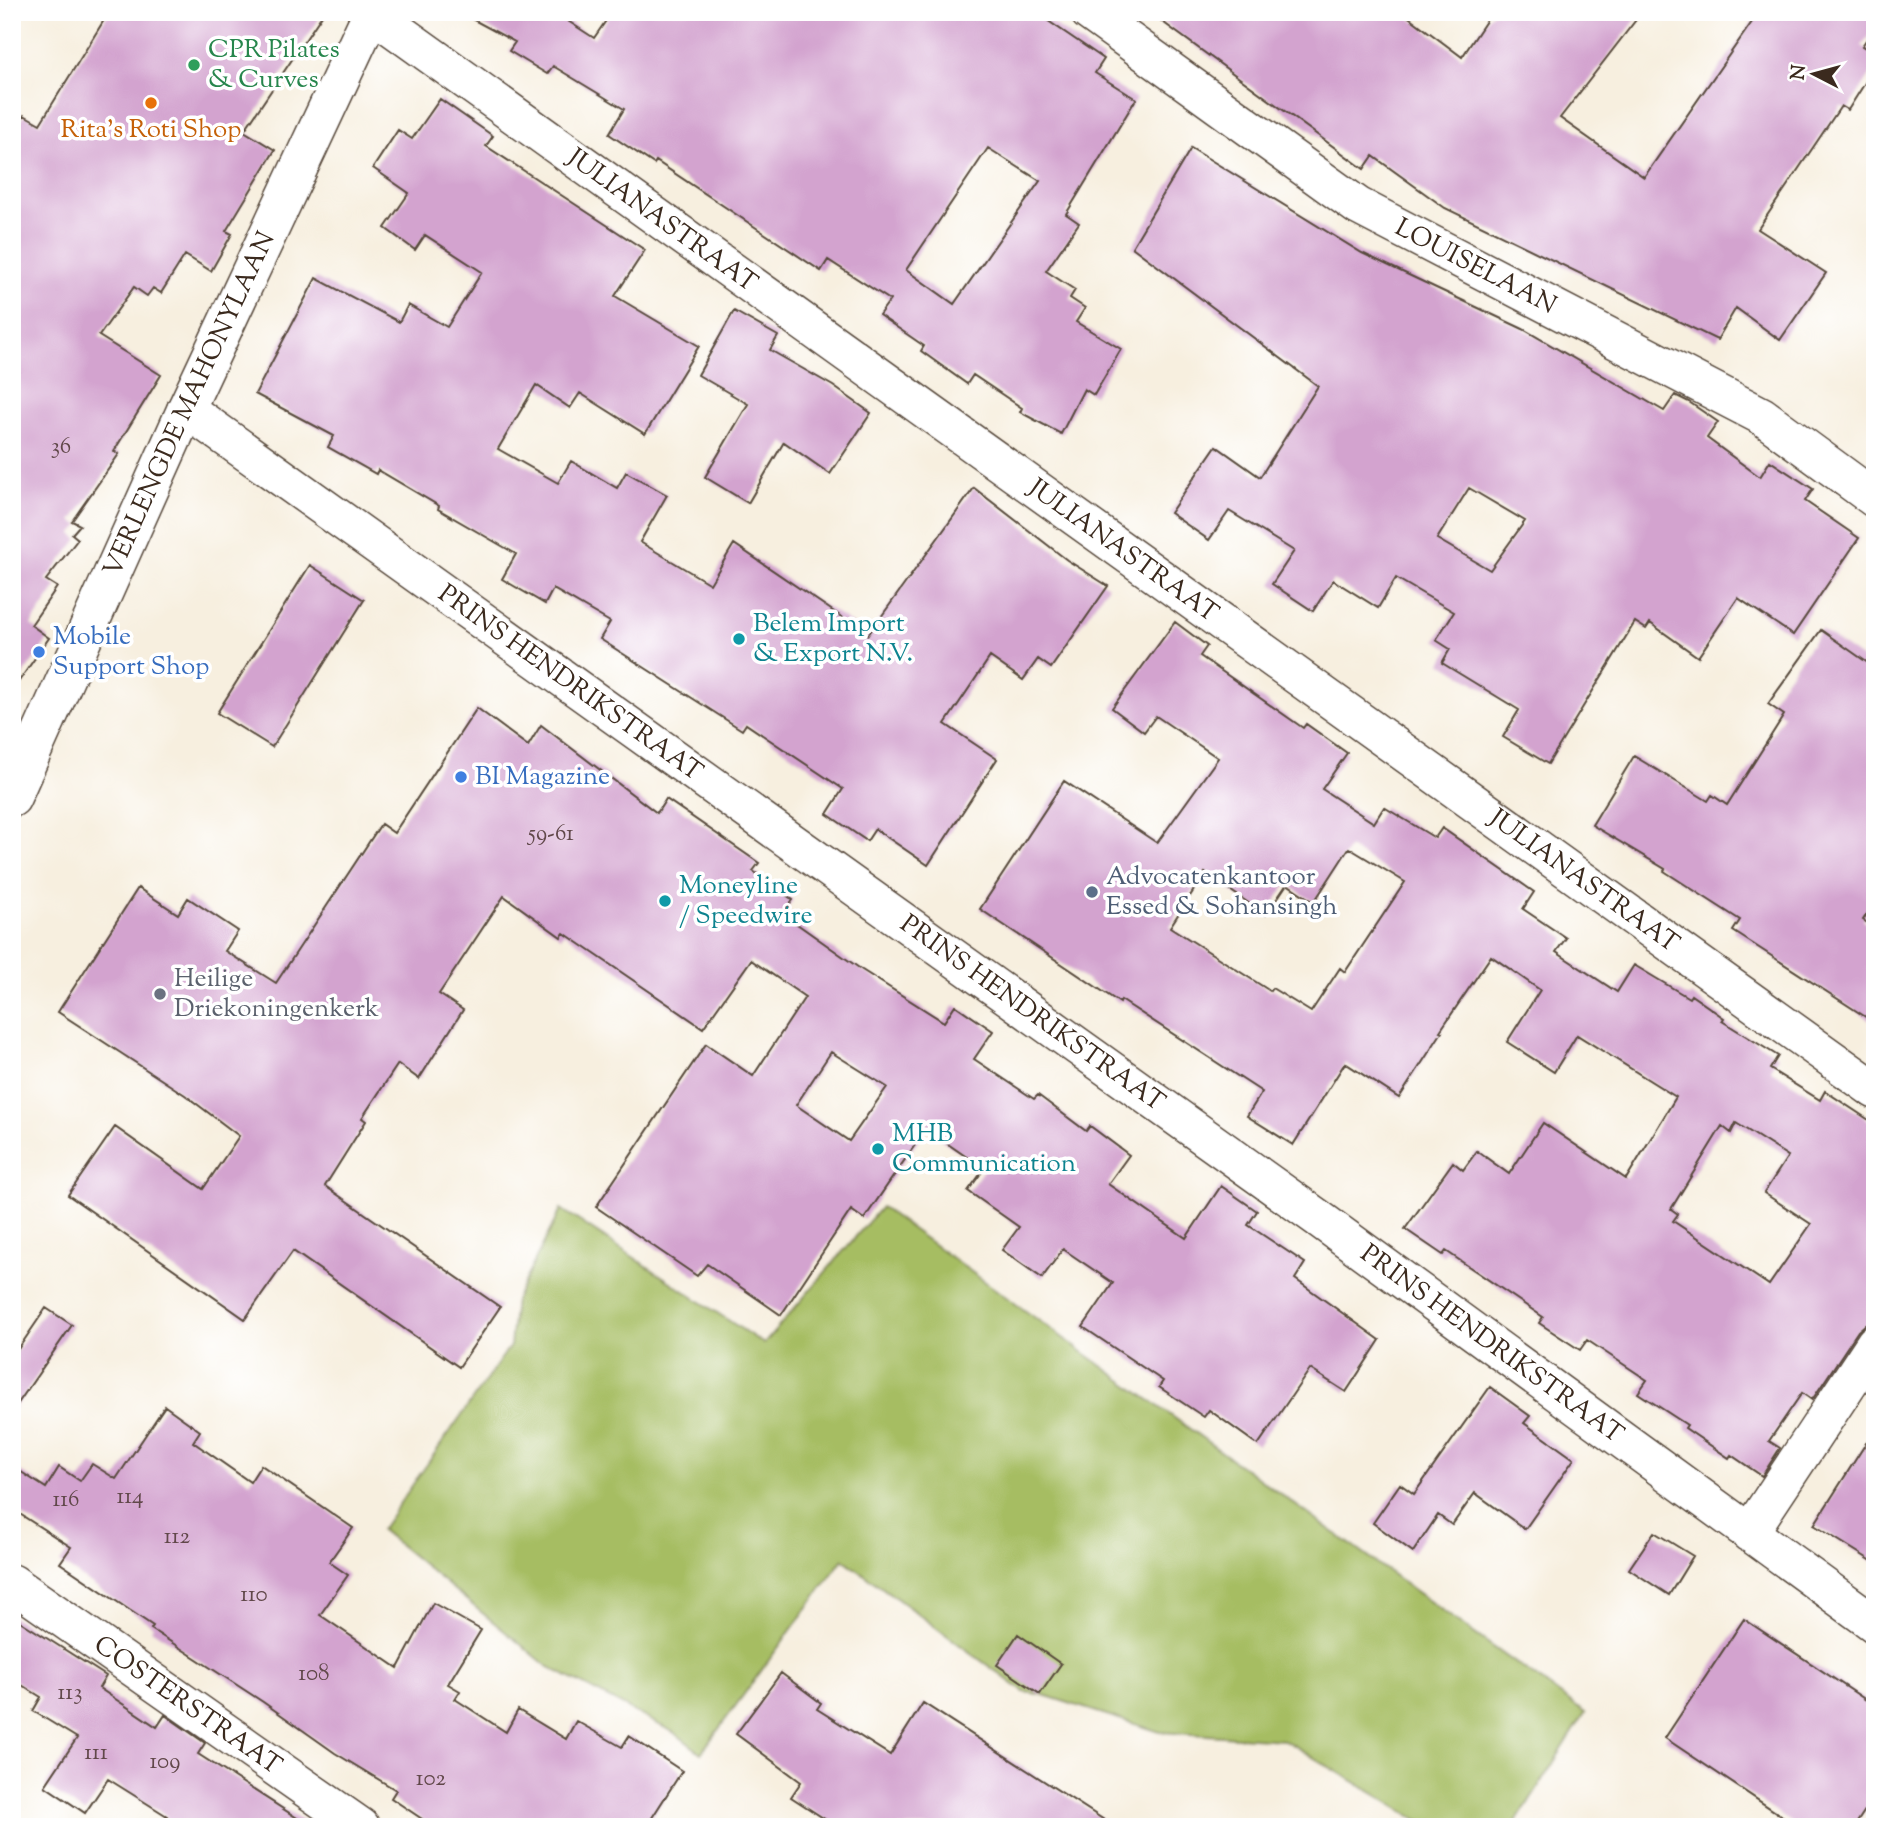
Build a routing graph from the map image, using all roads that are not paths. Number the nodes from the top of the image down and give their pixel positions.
1 (1089, 12) edge
2 (372, 13) edge
3 (186, 409) junction
4 (1875, 499) edge
5 (12, 798) edge
6 (1875, 1090) edge
7 (1875, 1343) edge
8 (1749, 1533) junction
9 (12, 1583) edge
10 (1875, 1624) edge
11 (361, 1827) edge

1 - 4 street, LOUISELAAN
2 - 3 street, VERLENGDE MAHONYLAAN
2 - 6 street, JULIANASTRAAT
3 - 5 street, VERLENGDE MAHONYLAAN
3 - 8 street, PRINS HENDRIKSTRAAT
7 - 8 street
8 - 10 street, PRINS HENDRIKSTRAAT
9 - 11 street, COSTERSTRAAT

